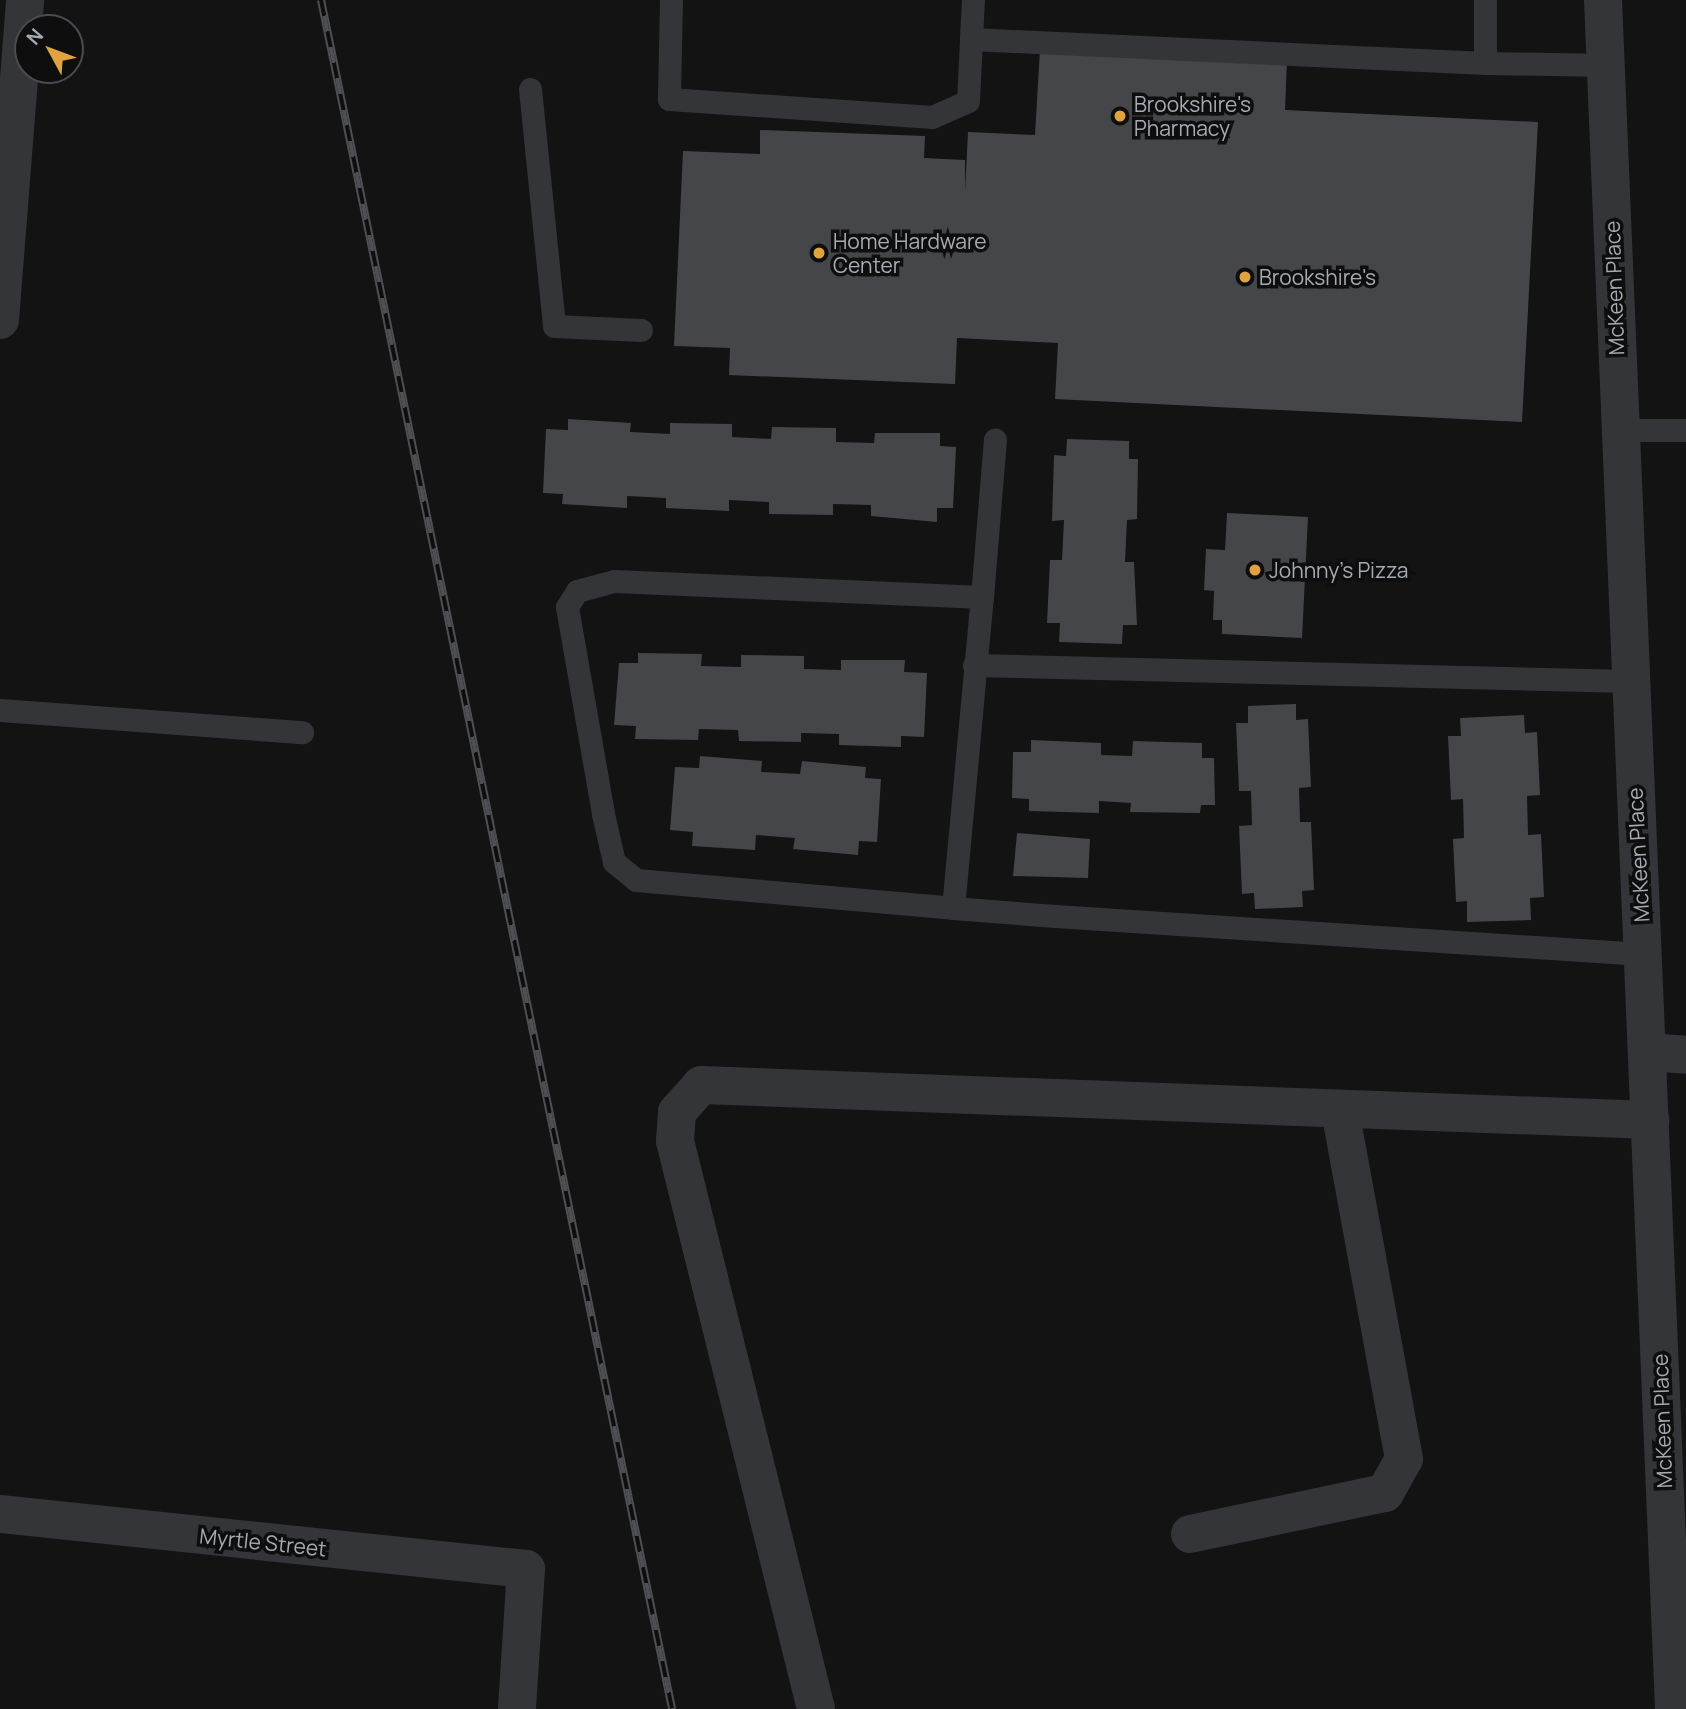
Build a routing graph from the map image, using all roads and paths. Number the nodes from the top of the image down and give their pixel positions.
1 (25, 0) edge
2 (671, 0) edge
3 (973, 0) edge
4 (1485, 0) edge
5 (1603, 0) edge
6 (971, 39) junction
7 (1485, 63) junction
8 (1606, 65) junction
9 (530, 89) dead end
10 (0, 320) edge
11 (641, 330) dead end
12 (1620, 430) junction
13 (1686, 430) edge
14 (995, 440) dead end
15 (982, 597) junction
16 (974, 666) junction
17 (1630, 681) junction
18 (0, 710) edge
19 (302, 732) dead end
20 (953, 908) junction
21 (1643, 954) junction
22 (1647, 1052) junction
23 (1686, 1055) edge
24 (1340, 1109) junction
25 (1650, 1120) junction
26 (1674, 1436) edge
27 (0, 1514) edge
28 (1190, 1534) dead end
29 (1678, 1686) edge
30 (517, 1709) edge
31 (816, 1709) edge

1 - 10 street
2 - 6 lane
3 - 6 lane
4 - 7 lane
5 - 8 street, McKeen Place
6 - 7 lane
7 - 8 lane
8 - 12 street, McKeen Place
9 - 11 lane
12 - 13 lane
12 - 17 street, McKeen Place
14 - 15 lane
15 - 16 lane
15 - 20 lane
16 - 17 lane
16 - 20 lane
17 - 21 street, McKeen Place
18 - 19 lane
20 - 21 lane
21 - 22 street, McKeen Place
22 - 23 street
22 - 25 street, McKeen Place
24 - 25 street
24 - 28 street
24 - 31 street
25 - 26 street, McKeen Place
26 - 29 street, McKeen Place
27 - 30 street, Myrtle Street

